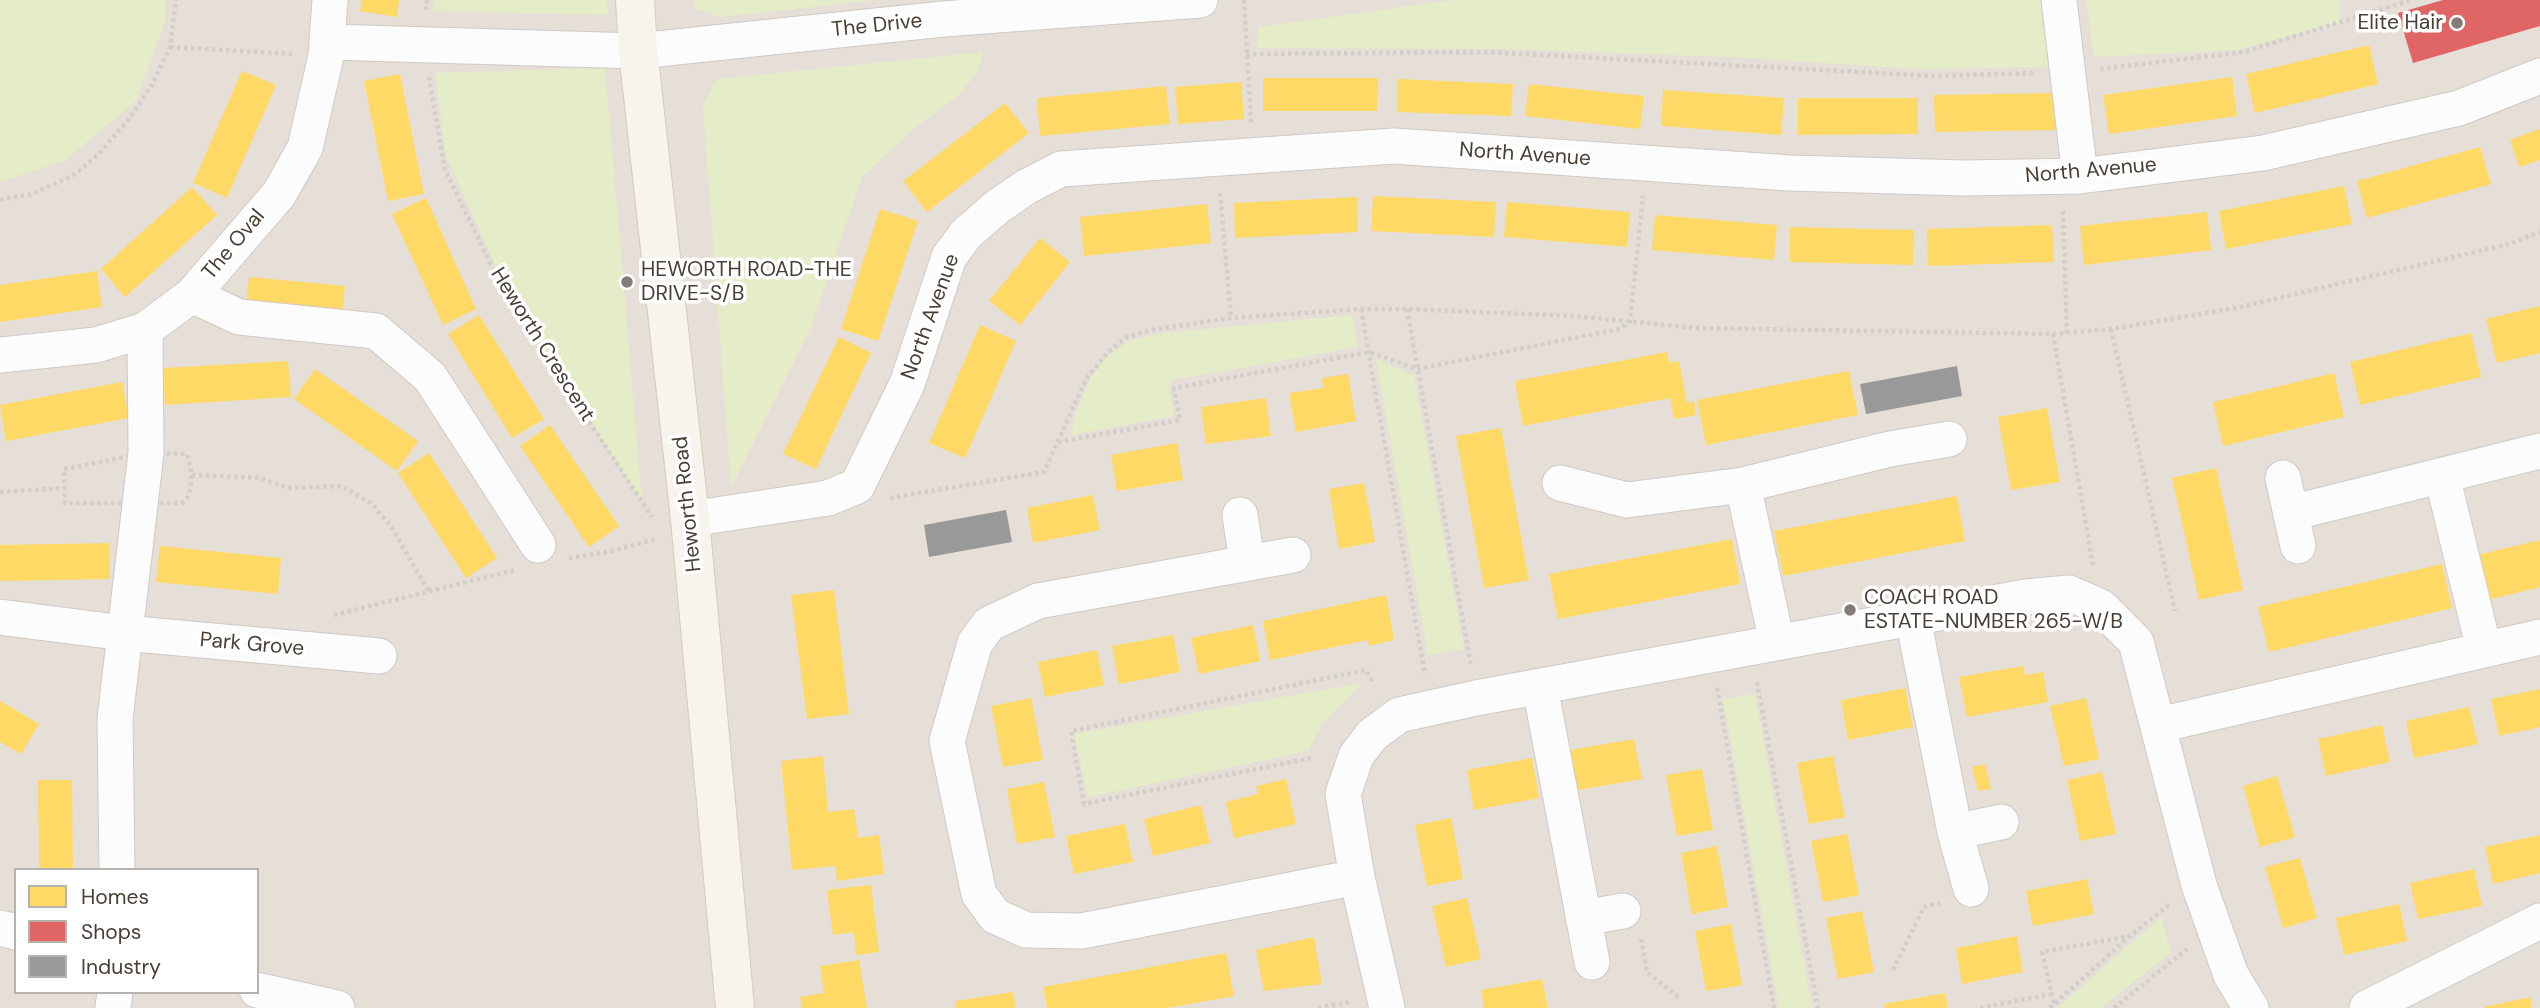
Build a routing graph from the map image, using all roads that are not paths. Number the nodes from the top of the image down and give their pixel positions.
1 (330, 0) edge
2 (635, 0) edge
3 (1200, 0) edge
4 (2059, 0) edge
5 (327, 49) junction
6 (638, 51) junction
7 (2540, 76) edge
8 (2071, 176) junction
9 (192, 295) junction
10 (145, 330) junction
11 (0, 355) edge
12 (1950, 439) dead end
13 (2540, 450) edge
14 (2442, 476) junction
15 (2283, 478) dead end
16 (1560, 483) dead end
17 (1743, 485) junction
18 (1240, 515) dead end
19 (691, 524) junction
20 (538, 545) road end
21 (1293, 555) dead end
22 (1247, 562) junction
23 (0, 617) edge
24 (1913, 618) junction
25 (124, 633) junction
26 (2540, 637) edge
27 (1764, 645) junction
28 (2484, 649) junction
29 (379, 656) dead end
30 (1540, 687) junction
31 (2160, 725) junction
32 (2001, 822) dead end
33 (1955, 832) junction
34 (117, 868) edge
35 (1357, 877) junction
36 (1971, 889) road end
37 (1623, 911) road end
38 (1583, 918) junction
39 (2538, 932) edge
40 (1592, 962) dead end
41 (259, 990) edge
42 (337, 1008) edge
43 (735, 1008) edge
44 (1387, 1008) edge
45 (2251, 1008) edge
46 (2367, 1008) edge

1 - 5 street, The Oval
2 - 6 street, Heworth Road
3 - 6 street, The Drive
4 - 8 street
5 - 6 street, The Drive
5 - 9 street, The Oval
6 - 19 street, Heworth Road
7 - 8 street, North Avenue
8 - 19 street, North Avenue
9 - 10 street, The Oval
9 - 20 street
10 - 11 street, The Oval
10 - 25 street
12 - 17 street
13 - 14 street
14 - 15 street
14 - 28 street
16 - 17 street
17 - 27 street
18 - 22 street
19 - 43 street, Heworth Road
21 - 22 street
22 - 35 street
23 - 25 street, Park Grove
24 - 27 street
24 - 31 street
24 - 33 street
25 - 29 street, Park Grove
25 - 34 street
26 - 28 street
27 - 30 street
28 - 31 street
30 - 35 street
30 - 38 street
31 - 45 street
32 - 33 street
33 - 36 street
35 - 44 street
37 - 38 street
38 - 40 street
39 - 46 street
41 - 42 street

